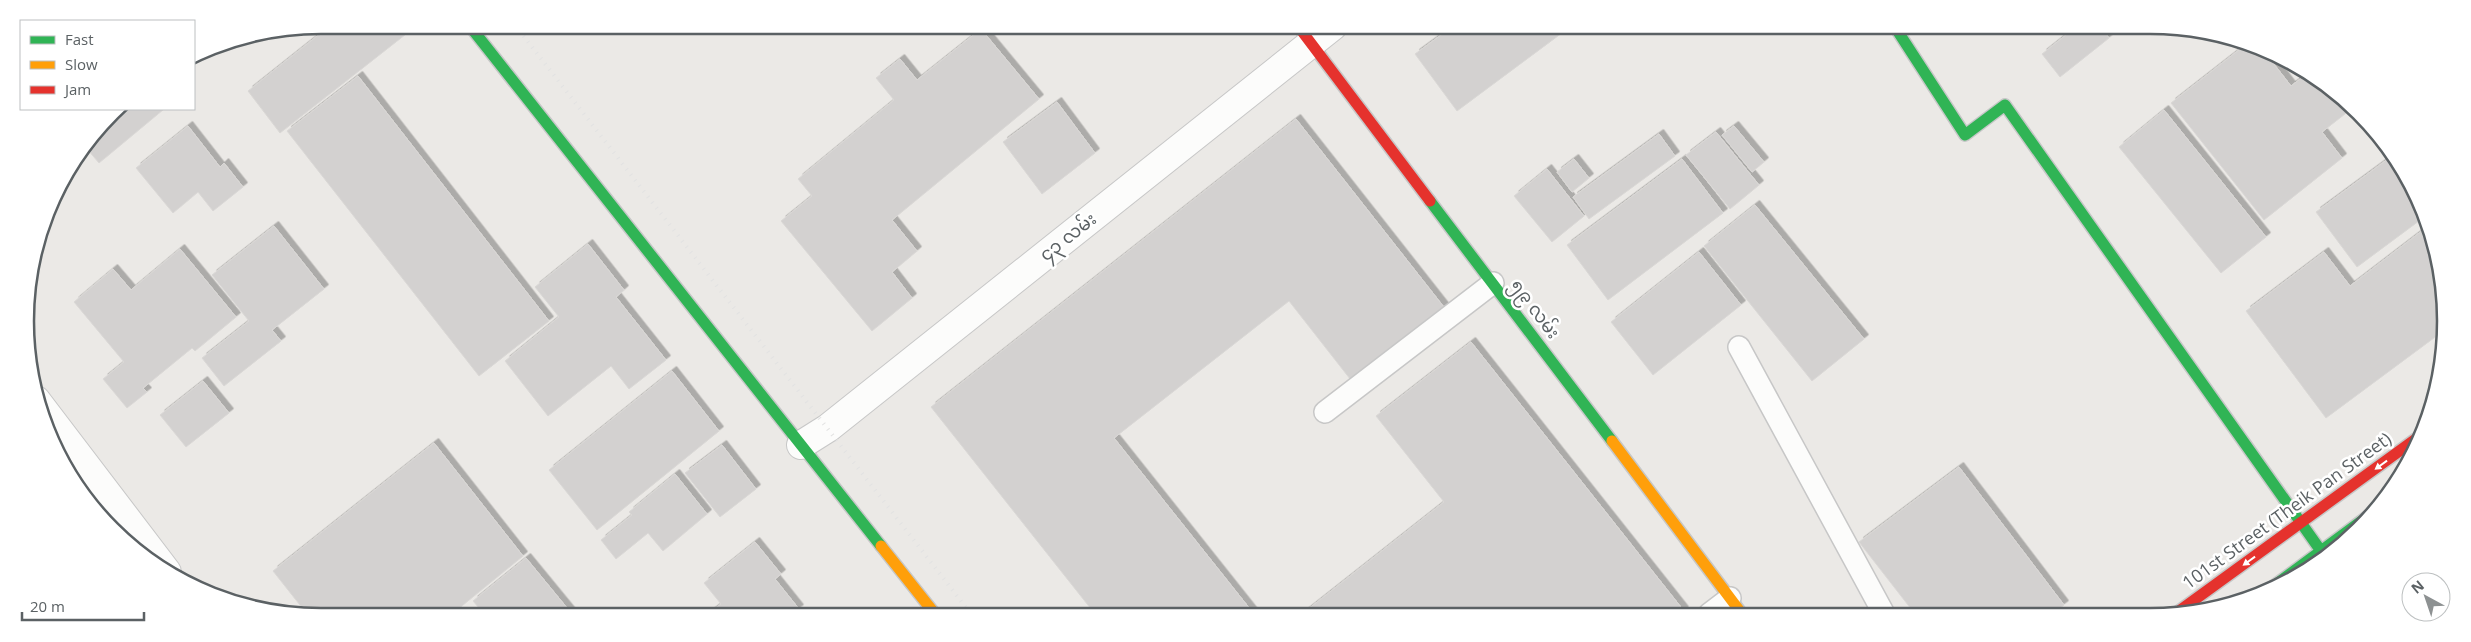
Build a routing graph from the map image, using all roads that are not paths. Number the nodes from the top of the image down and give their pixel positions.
1 (476, 34) edge
2 (1900, 34) edge
3 (1304, 35) edge
4 (1493, 283) junction
5 (1739, 347) dead end
6 (1325, 412) dead end
7 (52, 421) edge
8 (2410, 443) edge
9 (801, 445) junction
10 (2300, 523) junction
11 (2333, 542) edge
12 (2321, 551) junction
13 (154, 555) edge
14 (2303, 565) edge
15 (1736, 606) edge
16 (2187, 606) edge
17 (930, 608) edge
18 (1881, 608) edge

1 - 9 street
2 - 10 street
3 - 4 street, ၅၉ လမ်း
3 - 9 street, ၄၃ လမ်း
4 - 6 lane
4 - 15 street, ၅၉ လမ်း
5 - 18 lane
7 - 13 street
8 -> 10 street, 101st Street (Theik Pan Street)
9 - 17 street
10 - 12 street
10 -> 16 street, 101st Street (Theik Pan Street)
11 - 12 street
12 - 14 street

